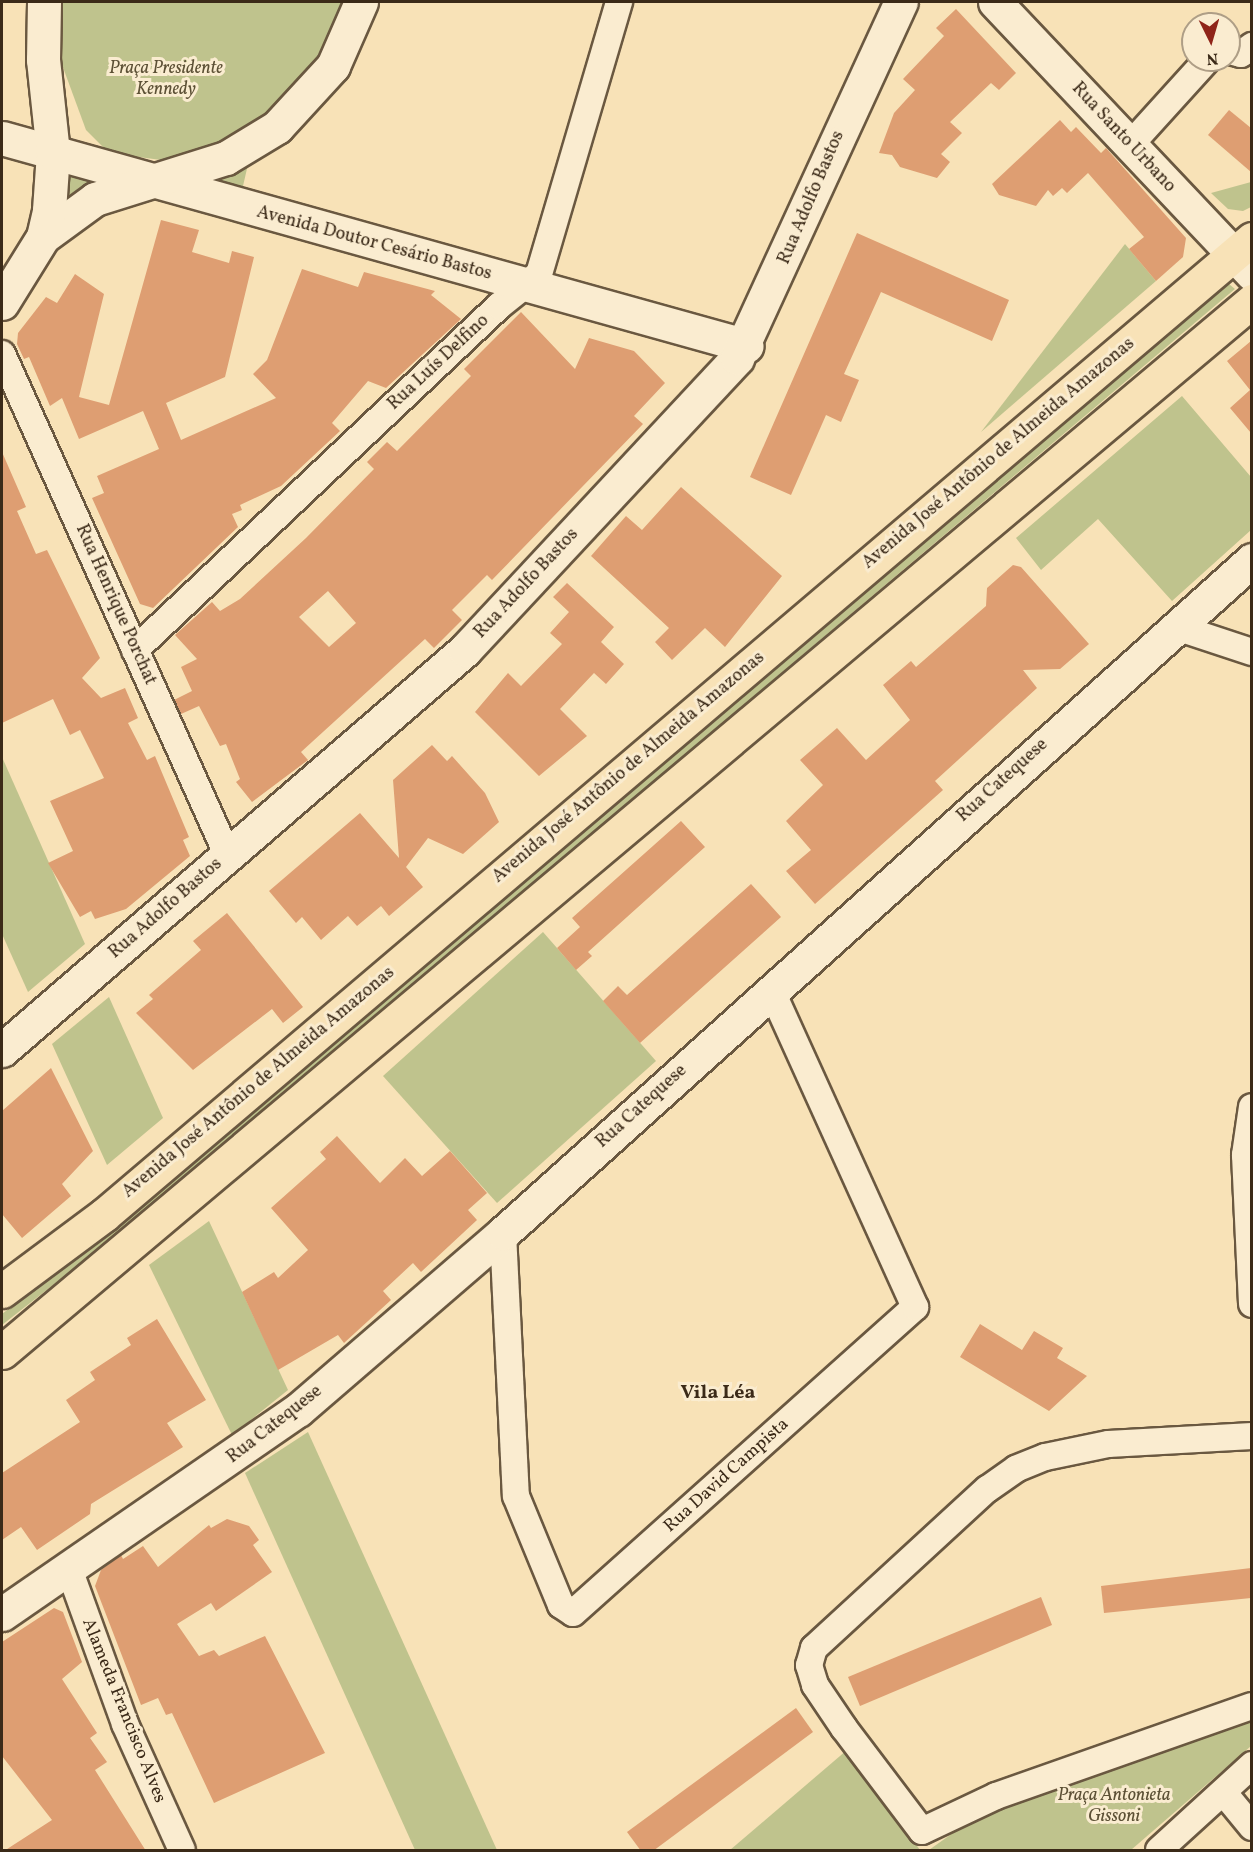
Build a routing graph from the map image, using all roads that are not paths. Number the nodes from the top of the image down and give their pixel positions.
1 (44, 2) edge
2 (361, 2) edge
3 (619, 2) edge
4 (901, 2) edge
5 (995, 2) edge
6 (1196, 72) edge
7 (48, 111) junction
8 (2, 132) edge
9 (2, 138) edge
10 (1130, 145) junction
11 (53, 153) junction
12 (147, 182) junction
13 (43, 237) junction
14 (1245, 256) edge
15 (526, 286) junction
16 (1251, 301) edge
17 (2, 303) edge
18 (747, 346) junction
19 (2, 354) edge
20 (1251, 560) edge
21 (1176, 627) junction
22 (135, 650) junction
23 (1251, 652) edge
24 (228, 855) junction
25 (771, 990) junction
26 (2, 1050) edge
27 (1251, 1107) edge
28 (503, 1233) junction
29 (2, 1292) edge
30 (1251, 1304) edge
31 (2, 1352) edge
32 (1251, 1436) edge
33 (69, 1569) junction
34 (2, 1614) edge
35 (1251, 1706) edge
36 (1251, 1765) edge
37 (1224, 1793) junction
38 (1251, 1827) edge
39 (182, 1851) edge
40 (1159, 1851) edge

1 - 7 street
2 - 12 street
3 - 15 street, Rua Luís Delfino
4 - 18 street, Rua Adolfo Bastos
5 - 10 street, Rua Santo Urbano
6 - 10 street
7 - 8 street
7 - 11 street
9 - 11 street, Avenida Doutor Cesário Bastos
10 - 14 street, Rua Santo Urbano
11 - 12 street, Avenida Doutor Cesário Bastos
11 - 13 street
12 - 13 street
12 - 15 street, Avenida Doutor Cesário Bastos
13 - 17 street
14 - 29 highway, Avenida José Antônio de Almeida Amazonas
15 - 18 street, Avenida Doutor Cesário Bastos
15 - 22 street, Rua Luís Delfino
16 - 31 highway
18 - 24 street, Rua Adolfo Bastos
19 - 22 street, Rua Henrique Porchat
20 - 21 street, Rua Catequese
21 - 23 street
21 - 25 street, Rua Catequese
22 - 24 street, Rua Henrique Porchat
24 - 26 street, Rua Adolfo Bastos
25 - 28 street, Rua Catequese
25 - 28 street, Rua David Campista
27 - 30 street
28 - 33 street, Rua Catequese
32 - 35 street
33 - 34 street, Rua Catequese
33 - 39 street, Alameda Francisco Alves
36 - 37 street
37 - 38 street
37 - 40 street

